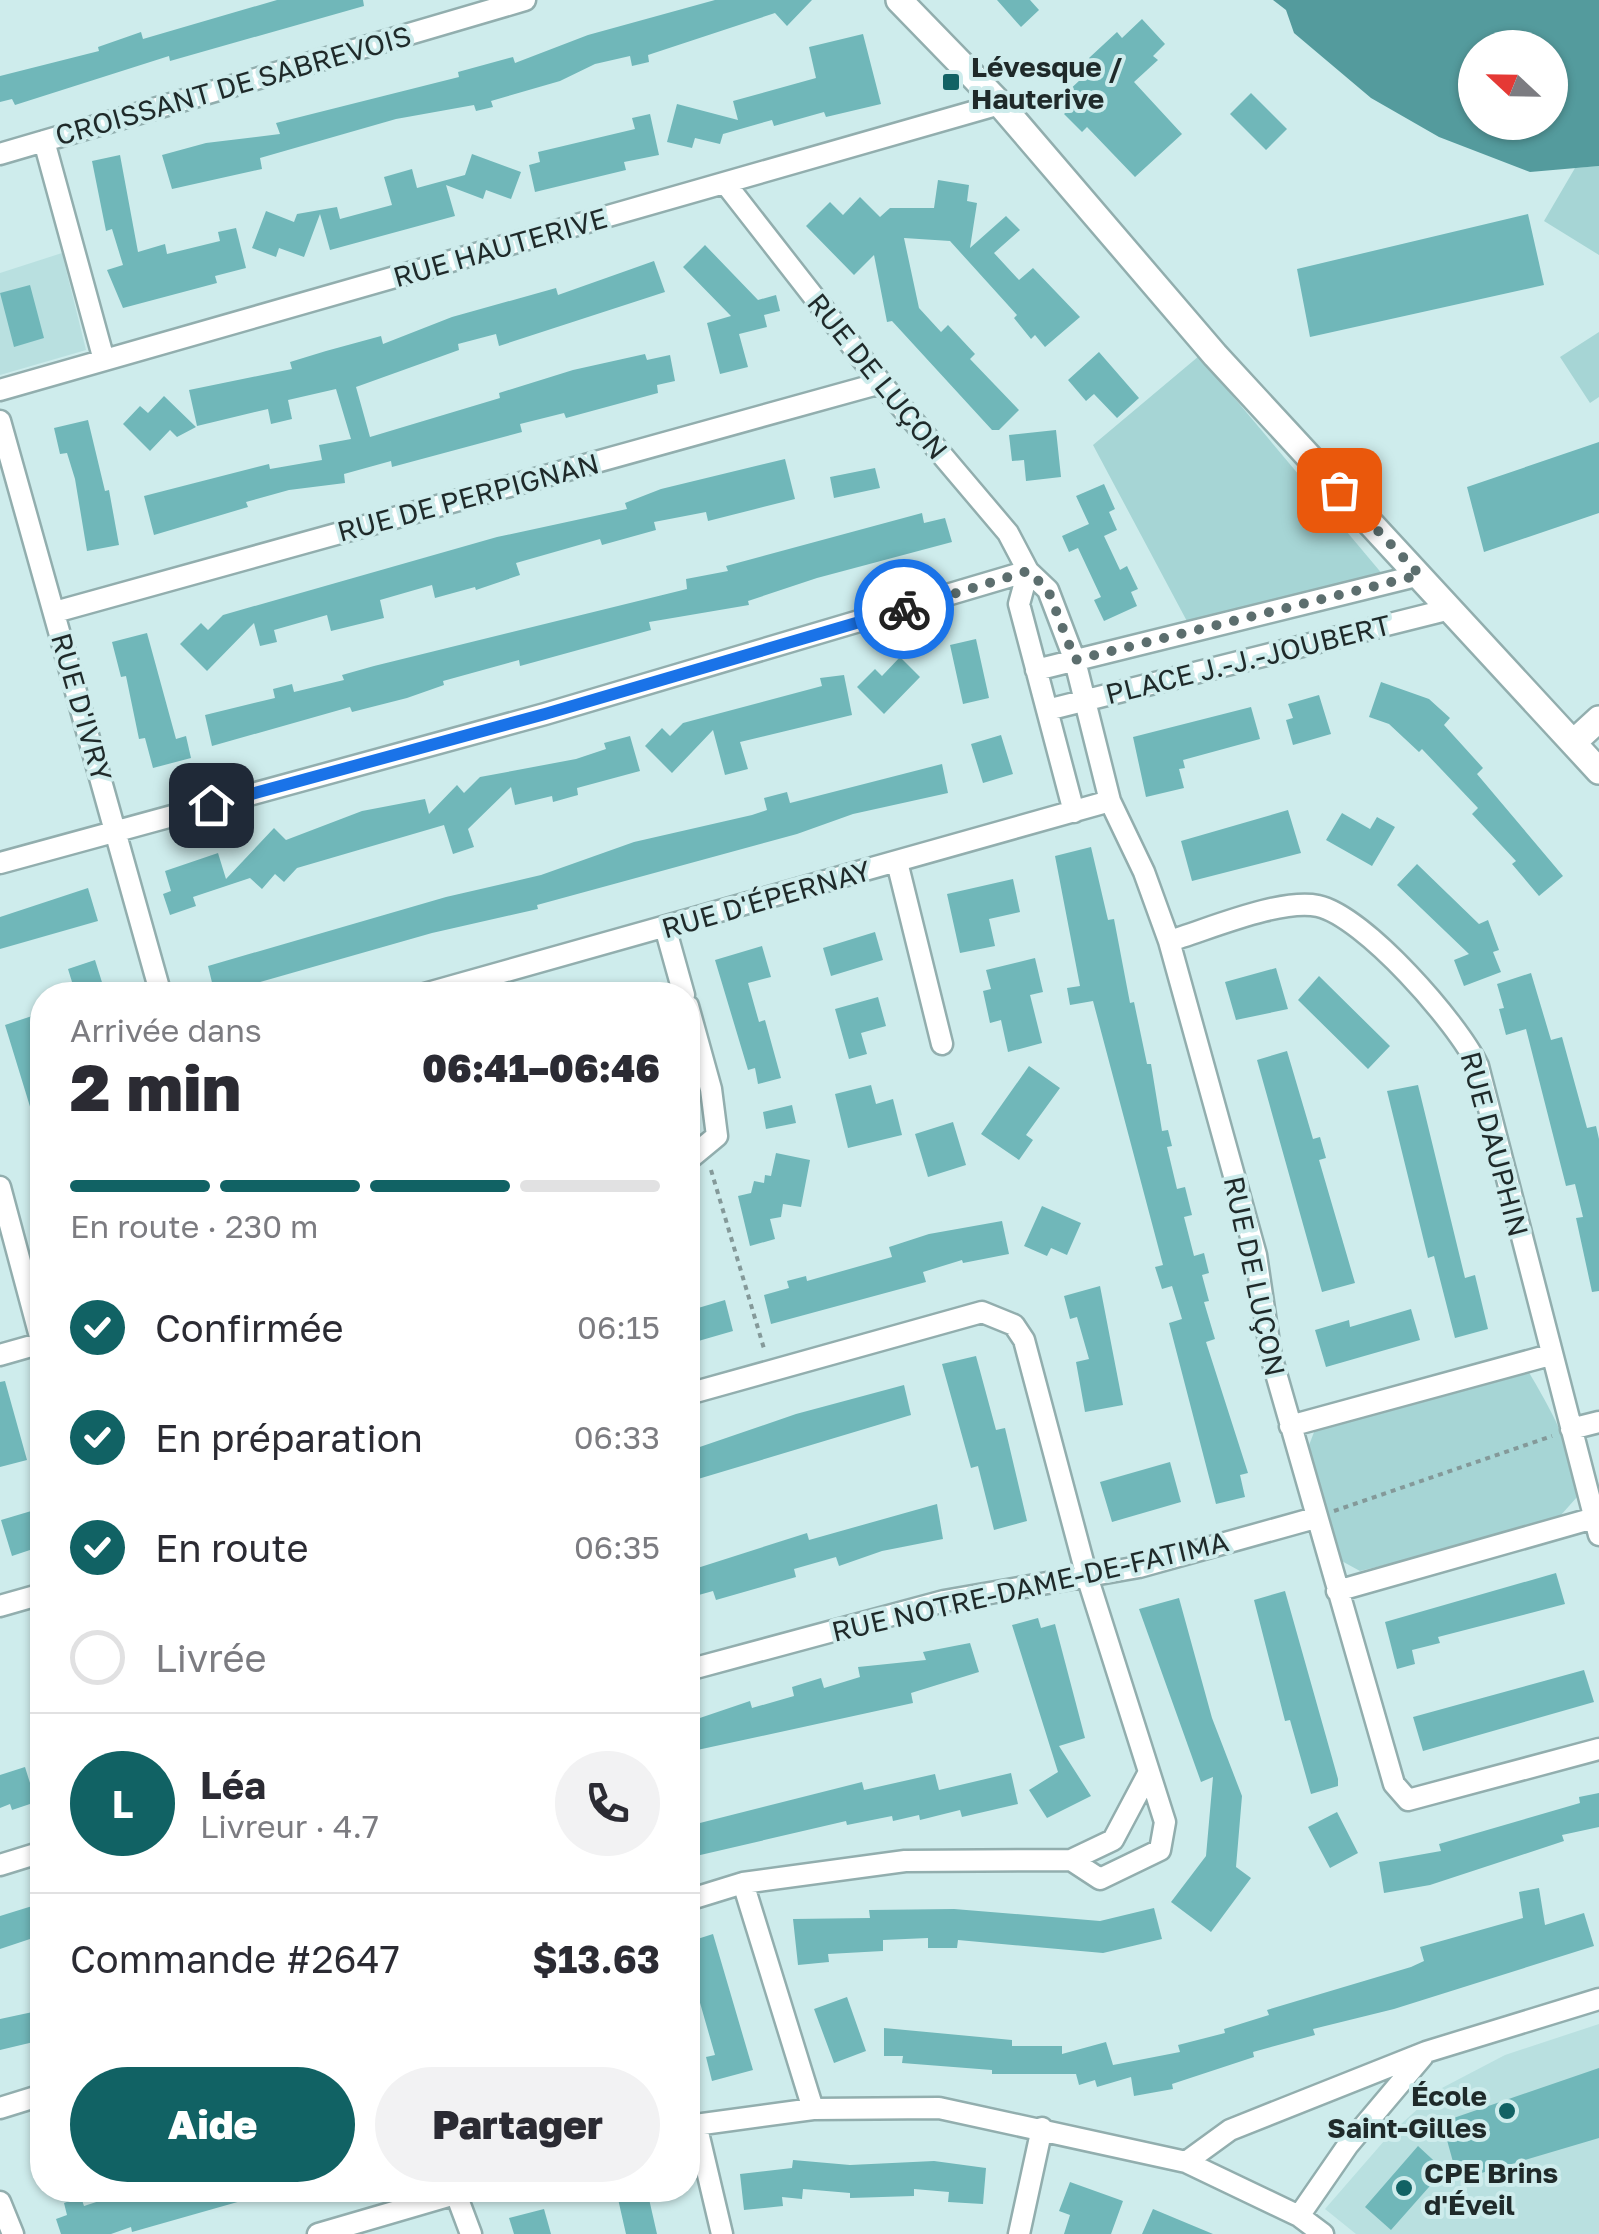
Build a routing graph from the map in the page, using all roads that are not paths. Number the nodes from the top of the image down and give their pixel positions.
1 (525, 0) edge
2 (900, 0) edge
3 (1000, 104) junction
4 (44, 140) junction
5 (0, 154) edge
6 (724, 183) junction
7 (104, 360) junction
8 (882, 384) junction
9 (0, 390) edge
10 (0, 421) edge
11 (1028, 571) junction
12 (1420, 575) junction
13 (1450, 609) junction
14 (55, 612) junction
15 (1075, 660) junction
16 (1036, 670) junction
17 (1086, 700) junction
18 (1047, 710) junction
19 (1599, 719) edge
20 (1575, 741) junction
21 (1599, 770) edge
22 (1110, 801) junction
23 (1074, 812) junction
24 (117, 831) junction
25 (897, 862) junction
26 (0, 863) edge
27 (665, 927) junction
28 (1169, 941) junction
29 (158, 982) edge
30 (468, 982) edge
31 (680, 982) edge
32 (942, 1044) dead end
33 (700, 1049) edge
34 (700, 1152) edge
35 (0, 1187) edge
36 (30, 1299) edge
37 (30, 1347) edge
38 (0, 1355) edge
39 (1550, 1355) junction
40 (700, 1391) edge
41 (1599, 1422) edge
42 (1290, 1426) junction
43 (1571, 1429) junction
44 (1315, 1518) junction
45 (1596, 1526) edge
46 (1086, 1574) junction
47 (1337, 1590) junction
48 (30, 1597) edge
49 (0, 1606) edge
50 (700, 1667) edge
51 (1599, 1749) edge
52 (1148, 1774) junction
53 (30, 1856) edge
54 (1071, 1860) junction
55 (0, 1865) edge
56 (743, 1883) junction
57 (700, 1896) edge
58 (1599, 2000) edge
59 (1426, 2052) junction
60 (30, 2099) edge
61 (0, 2108) edge
62 (813, 2109) junction
63 (700, 2124) edge
64 (1042, 2128) junction
65 (700, 2154) edge
66 (1186, 2162) junction
67 (0, 2202) edge
68 (428, 2202) edge
69 (464, 2202) edge
70 (1298, 2216) junction
71 (13, 2234) edge
72 (318, 2234) edge
73 (471, 2234) edge
74 (722, 2234) edge
75 (1019, 2234) edge
76 (1322, 2234) edge

1 - 4 street, CROISSANT DE SABREVOIS
2 - 3 street
3 - 6 street, RUE HAUTERIVE
3 - 12 street
4 - 5 street, CROISSANT DE SABREVOIS
4 - 7 street
6 - 7 street, RUE HAUTERIVE
6 - 8 street, RUE DE LUÇON
7 - 9 street, RUE HAUTERIVE
8 - 11 street, RUE DE LUÇON
8 - 14 street, RUE DE PERPIGNAN
10 - 14 street, RUE D'IVRY
11 - 15 street, RUE DE LUÇON
11 - 16 street
11 - 24 street
12 - 13 street
12 - 15 street, PLACE J.-J.-JOUBERT
13 - 17 street, PLACE J.-J.-JOUBERT
13 - 20 street
14 - 24 street, RUE D'IVRY
15 - 16 street, PLACE J.-J.-JOUBERT
15 - 17 street, RUE DE LUÇON
16 - 18 street
17 - 18 street, PLACE J.-J.-JOUBERT
17 - 22 street, RUE DE LUÇON
18 - 23 street
19 - 20 street
20 - 21 street
22 - 23 street, RUE D'ÉPERNAY
22 - 28 street, RUE DE LUÇON
23 - 25 street, RUE D'ÉPERNAY
24 - 26 street
24 - 29 street, RUE D'IVRY
25 - 27 street, RUE D'ÉPERNAY
25 - 32 street
27 - 30 street, RUE D'ÉPERNAY
27 - 31 street
28 - 39 street, RUE DAUPHIN
28 - 42 street, RUE DE LUÇON
33 - 34 street
35 - 36 street
37 - 38 street
39 - 42 street
39 - 43 street, RUE DAUPHIN
40 - 46 street
41 - 43 street
42 - 44 street, RUE DE LUÇON
43 - 45 street, RUE DAUPHIN
44 - 46 street, RUE NOTRE-DAME-DE-FATIMA
44 - 47 street, RUE DE LUÇON
45 - 47 street
46 - 50 street, RUE NOTRE-DAME-DE-FATIMA
46 - 52 street
47 - 51 street, RUE DE LUÇON
48 - 49 street
52 - 54 street
52 - 54 street
53 - 55 street
54 - 56 street
56 - 57 street
56 - 62 street
58 - 59 street
59 - 66 street
59 - 70 street
60 - 61 street
62 - 63 street
62 - 64 street
64 - 66 street
64 - 75 street
65 - 74 street
66 - 70 street
67 - 71 street
68 - 72 street
69 - 73 street
70 - 76 street

